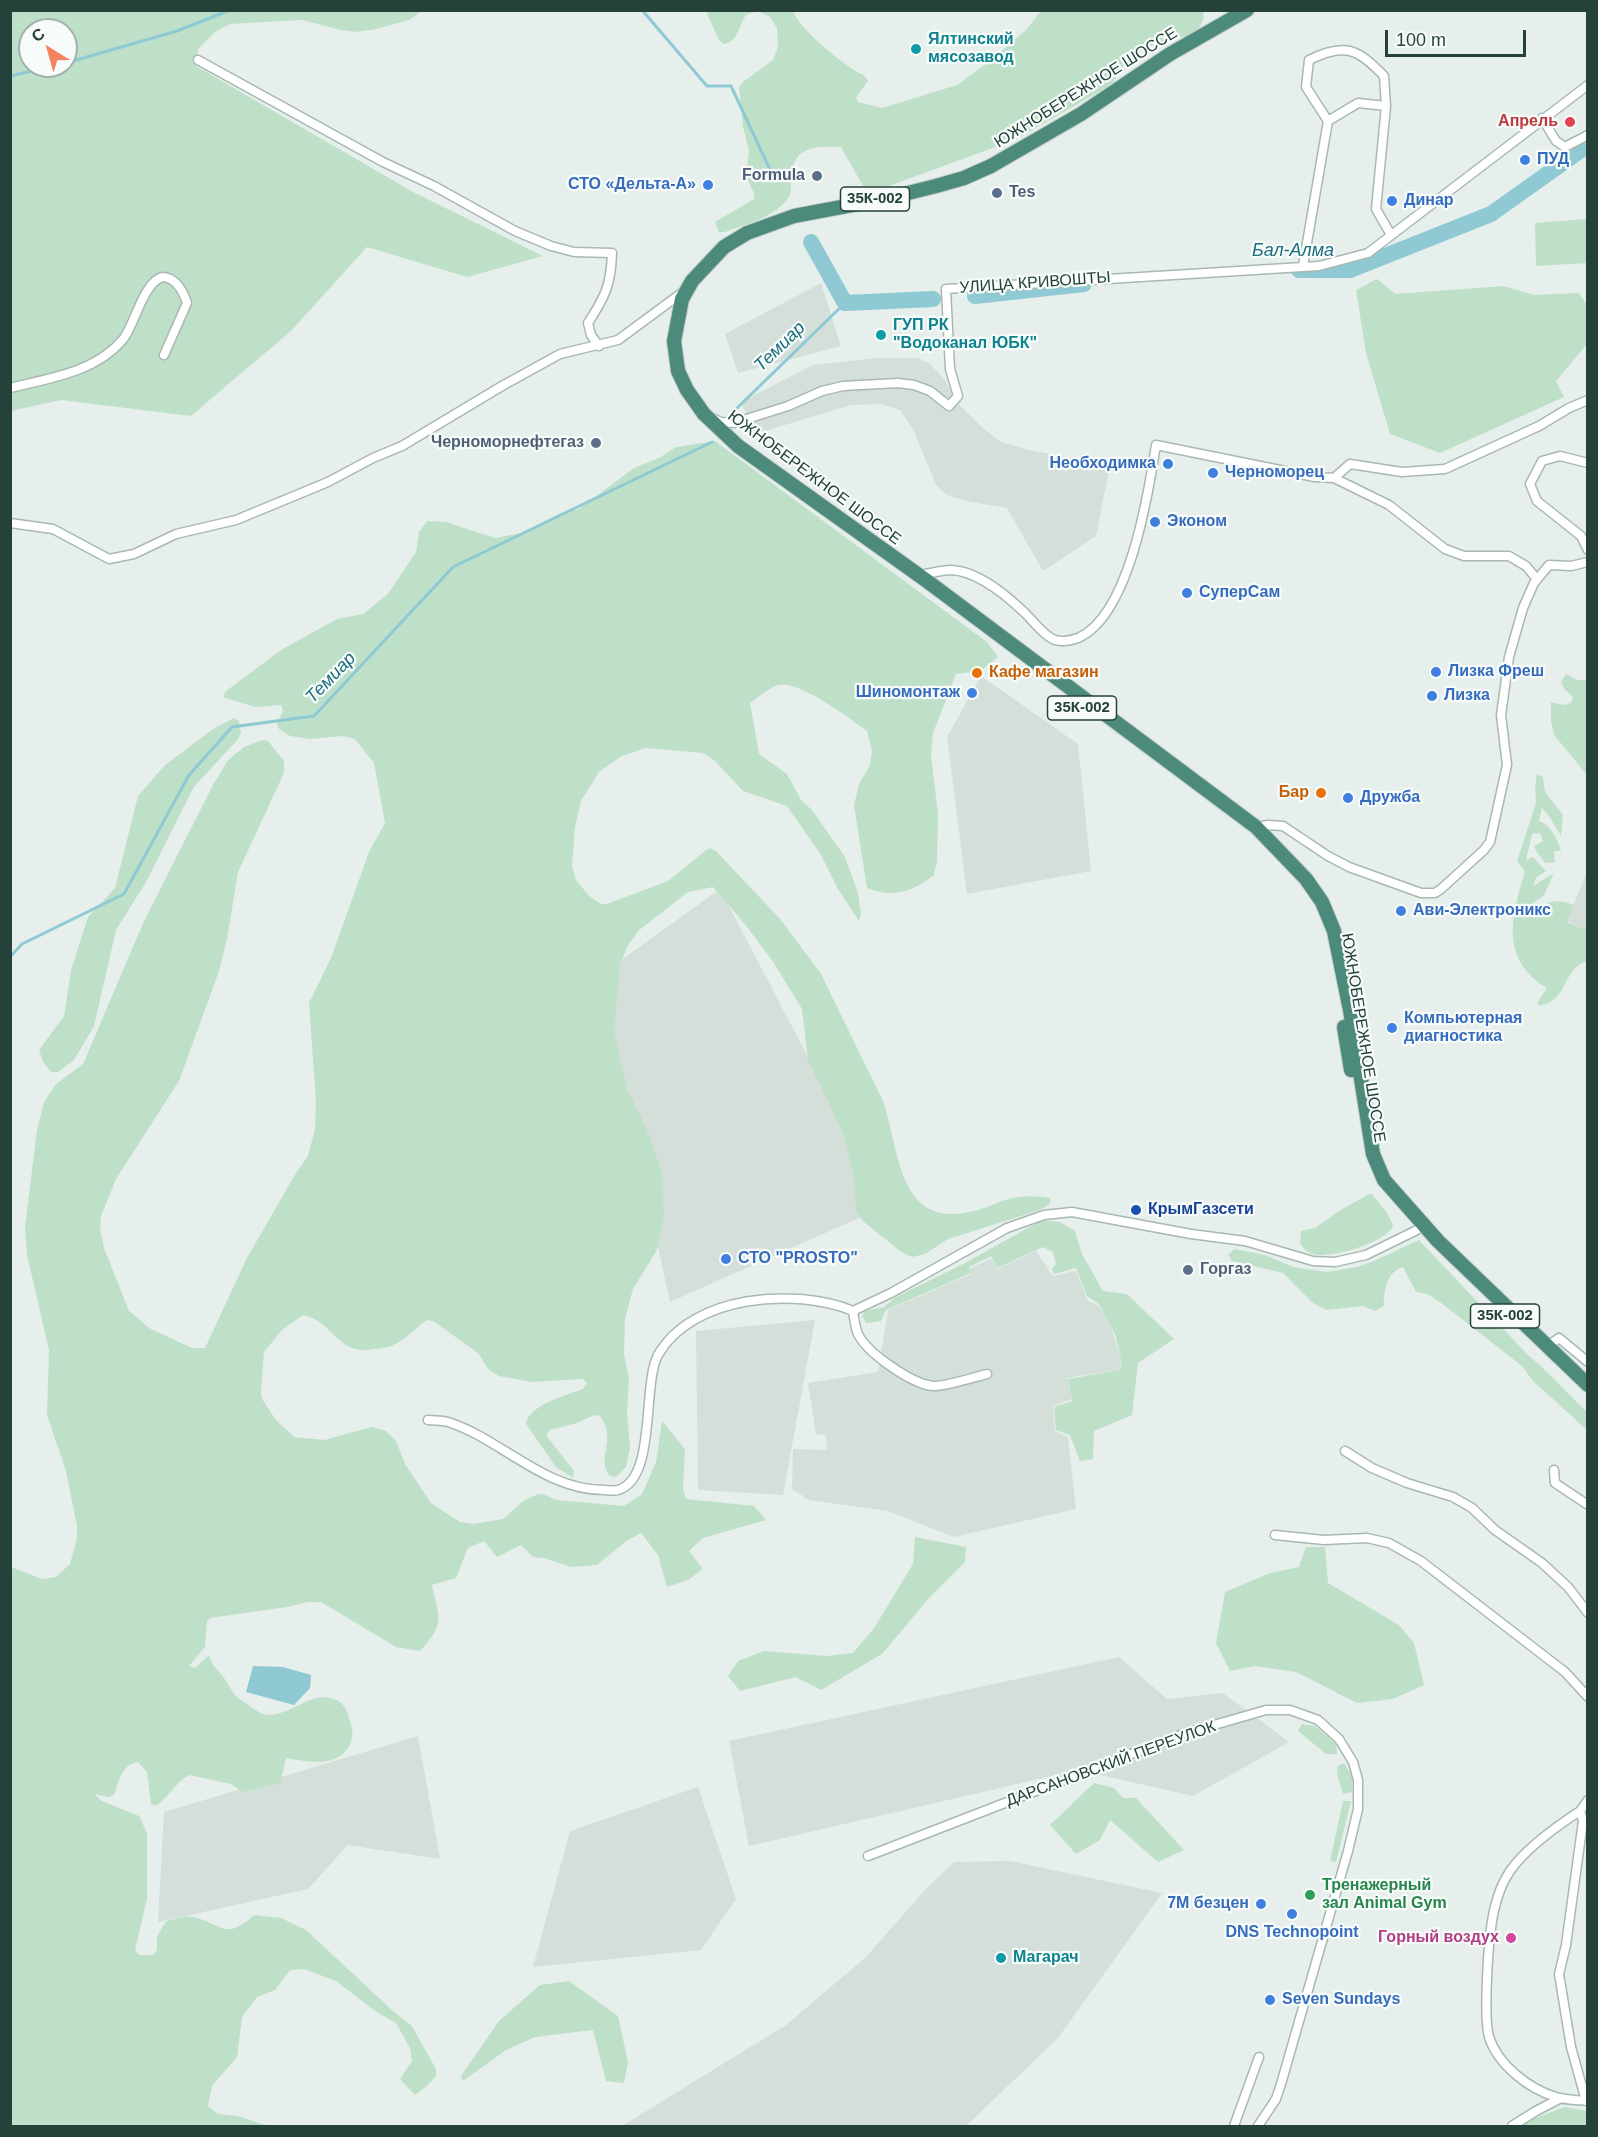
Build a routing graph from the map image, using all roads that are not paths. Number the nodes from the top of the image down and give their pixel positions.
1 (1244, 12) edge
2 (1224, 15) edge
3 (1194, 40) junction
4 (198, 60) dead end
5 (1587, 85) edge
6 (1386, 106) junction
7 (1542, 118) junction
8 (1328, 121) junction
9 (1587, 135) edge
10 (1391, 236) junction
11 (1303, 266) junction
12 (683, 292) junction
13 (599, 345) junction
14 (164, 355) dead end
15 (10, 388) edge
16 (1587, 400) edge
17 (704, 417) junction
18 (1587, 463) edge
19 (1334, 478) junction
20 (10, 523) edge
21 (1587, 550) edge
22 (1587, 562) edge
23 (1536, 578) junction
24 (916, 579) junction
25 (1254, 830) junction
26 (1419, 1233) junction
27 (853, 1311) junction
28 (1548, 1346) junction
29 (1587, 1362) edge
30 (987, 1374) dead end
31 (1587, 1385) edge
32 (1587, 1396) edge
33 (428, 1420) dead end
34 (1345, 1451) dead end
35 (1554, 1470) dead end
36 (1587, 1505) edge
37 (1275, 1536) dead end
38 (1587, 1613) edge
39 (1587, 1697) edge
40 (1587, 1800) edge
41 (1580, 1811) junction
42 (868, 1856) dead end
43 (1259, 2057) dead end
44 (1561, 2098) junction
45 (1587, 2101) edge
46 (1234, 2127) edge
47 (1258, 2127) edge
48 (1512, 2127) edge

1 - 2 highway, ЮЖНОБЕРЕЖНОЕ ШОССЕ
1 - 3 highway, ЮЖНОБЕРЕЖНОЕ ШОССЕ
2 - 3 highway, ЮЖНОБЕРЕЖНОЕ ШОССЕ
3 - 12 highway, ЮЖНОБЕРЕЖНОЕ ШОССЕ / 35К-002
3 - 17 highway, ЮЖНОБЕРЕЖНОЕ ШОССЕ / 35К-002
4 - 13 street
5 - 7 street, УЛИЦА КРИВОШТЫ
6 - 8 street
6 - 8 street
6 - 10 street
7 - 9 street
7 - 10 street, УЛИЦА КРИВОШТЫ
8 - 11 street
10 - 11 street, УЛИЦА КРИВОШТЫ
11 - 17 street, УЛИЦА КРИВОШТЫ
12 - 13 street
12 - 17 highway, ЮЖНОБЕРЕЖНОЕ ШОССЕ / 35К-002
13 - 20 street
14 - 15 street
16 - 19 street
17 - 24 highway, ЮЖНОБЕРЕЖНОЕ ШОССЕ
18 - 21 street
19 - 23 street
19 - 24 street
22 - 23 street
23 - 25 street
24 - 25 highway, ЮЖНОБЕРЕЖНОЕ ШОССЕ / 35К-002
25 - 26 highway, ЮЖНОБЕРЕЖНОЕ ШОССЕ
25 - 28 highway, ЮЖНОБЕРЕЖНОЕ ШОССЕ / 35К-002
26 - 27 street
26 - 32 highway, ЮЖНОБЕРЕЖНОЕ ШОССЕ / 35К-002
27 - 30 street
27 - 33 street
28 - 29 street
28 - 31 highway, ЮЖНОБЕРЕЖНОЕ ШОССЕ
34 - 38 street
35 - 36 street
37 - 39 street
40 - 41 street
41 - 44 street
41 - 45 street
42 - 47 street, ДАРСАНОВСКИЙ ПЕРЕУЛОК
43 - 46 street
44 - 45 street
44 - 48 street

